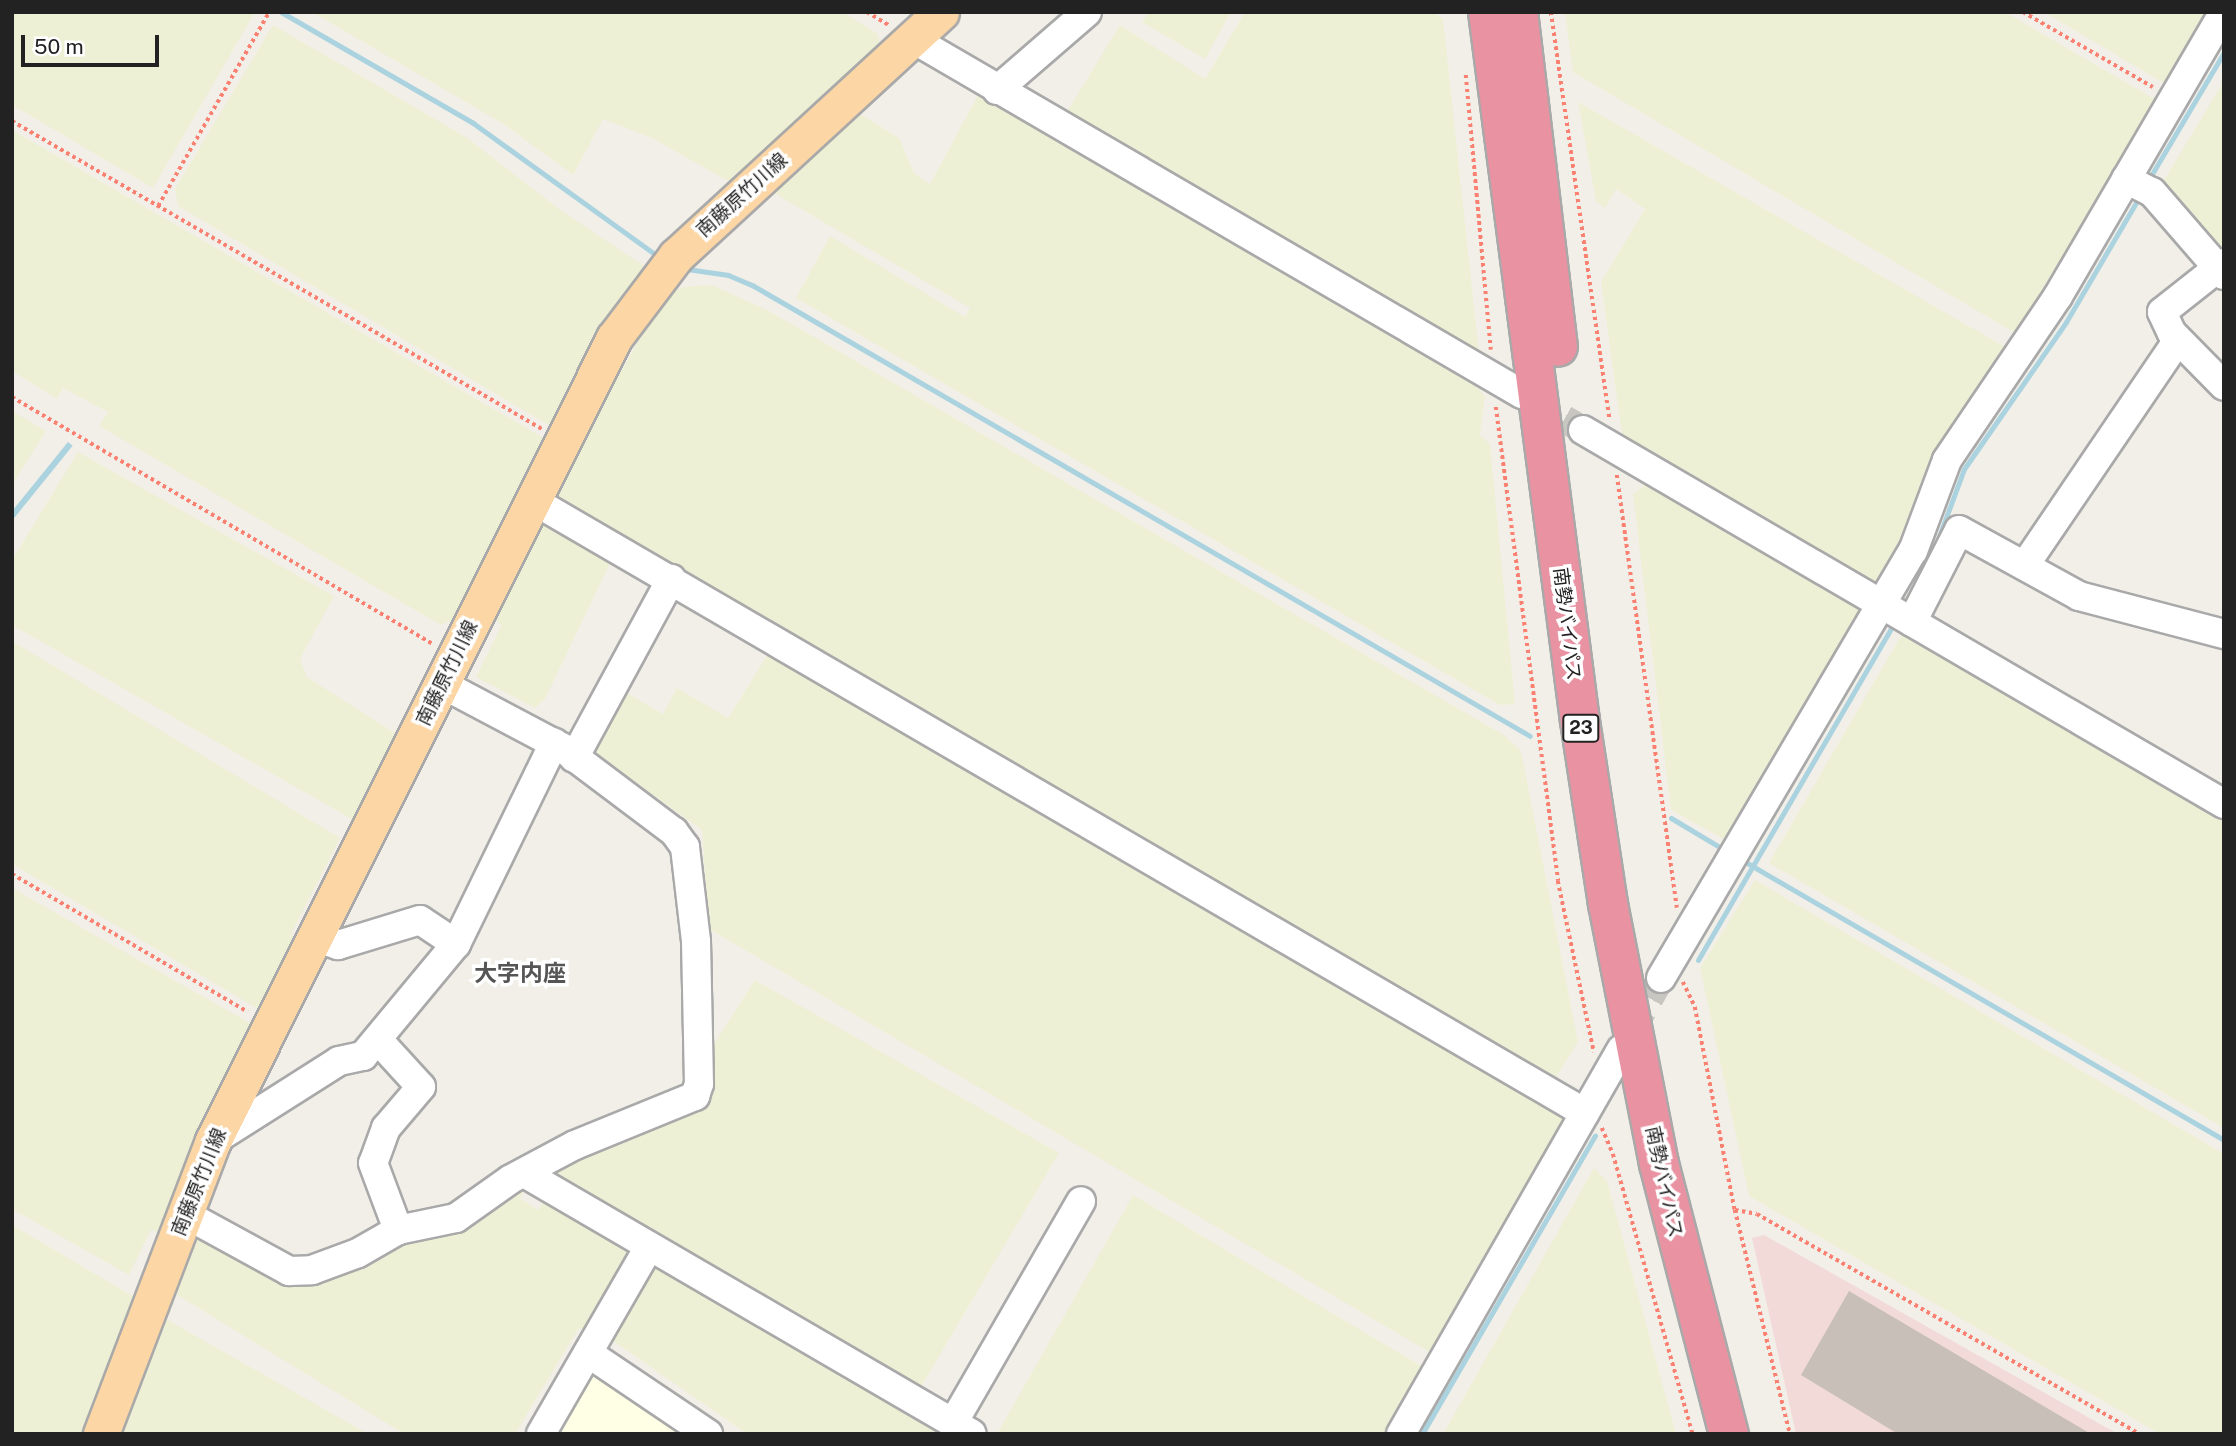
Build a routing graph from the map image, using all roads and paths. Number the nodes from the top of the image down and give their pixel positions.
1 (941, 12) edge
2 (1087, 12) edge
3 (1488, 12) edge
4 (1518, 12) edge
5 (1551, 12) edge
6 (2023, 12) edge
7 (2224, 12) edge
8 (269, 13) edge
9 (913, 39) junction
10 (1465, 68) dead end
11 (997, 90) junction
12 (2173, 99) junction
13 (12, 121) edge
14 (2137, 185) junction
15 (158, 206) junction
16 (2222, 268) edge
17 (2178, 340) junction
18 (1493, 377) junction
19 (2224, 386) edge
20 (1522, 394) tunnel mouth
21 (12, 397) edge
22 (1583, 430) tunnel mouth
23 (562, 441) junction
24 (1613, 447) junction
25 (534, 501) junction
26 (2025, 565) junction
27 (671, 579) junction
28 (1897, 613) junction
29 (2224, 634) edge
30 (448, 670) junction
31 (564, 751) junction
32 (2224, 804) edge
33 (12, 874) edge
34 (1695, 923) junction
35 (316, 938) junction
36 (456, 944) junction
37 (1664, 974) joint
38 (271, 1026) junction
39 (379, 1041) junction
40 (1616, 1059) joint
41 (1586, 1113) junction
42 (213, 1141) junction
43 (524, 1173) junction
44 (1082, 1201) dead end
45 (1735, 1210) junction
46 (186, 1213) junction
47 (398, 1230) junction
48 (649, 1247) junction
49 (588, 1353) junction
50 (963, 1428) edge
51 (101, 1434) edge
52 (541, 1434) edge
53 (708, 1434) edge
54 (1401, 1434) edge
55 (1693, 1434) edge
56 (1730, 1434) edge
57 (1756, 1434) edge
58 (1790, 1434) edge
59 (2139, 1434) edge

1 - 9 main road, 南藤原竹川線
2 - 11 street
3 - 56 highway, 南勢バイパス / 23
4 - 57 highway, 南勢バイパス / 23
5 - 24 path
6 - 12 path
7 - 12 street
8 - 15 path
9 - 11 street
9 - 23 main road, 南藤原竹川線
10 - 18 path
11 - 18 street
12 - 14 street
13 - 15 path
14 - 16 street
14 - 28 street
15 - 23 path
16 - 17 street
17 - 19 street
17 - 26 street
18 - 20 street
18 - 40 path
21 - 30 path
22 - 24 street
23 - 25 main road, 南藤原竹川線
24 - 28 street
24 - 34 path
25 - 27 street
25 - 30 main road, 南藤原竹川線
26 - 28 street
26 - 29 street
27 - 31 street
27 - 41 street
28 - 32 street
28 - 34 street
30 - 31 street
30 - 35 main road, 南藤原竹川線
31 - 36 street
31 - 43 street
33 - 38 path
34 - 37 street
35 - 36 street
35 - 38 main road, 南藤原竹川線
36 - 39 street
37 - 45 path
38 - 42 main road, 南藤原竹川線
39 - 42 street
39 - 47 street
40 - 41 street
41 - 54 street
41 - 55 path
42 - 46 main road, 南藤原竹川線
43 - 47 street
43 - 48 street
44 - 50 street
45 - 58 path
45 - 59 path
46 - 47 street
46 - 51 main road, 南藤原竹川線
48 - 49 street
48 - 50 street
49 - 52 street
49 - 53 street

